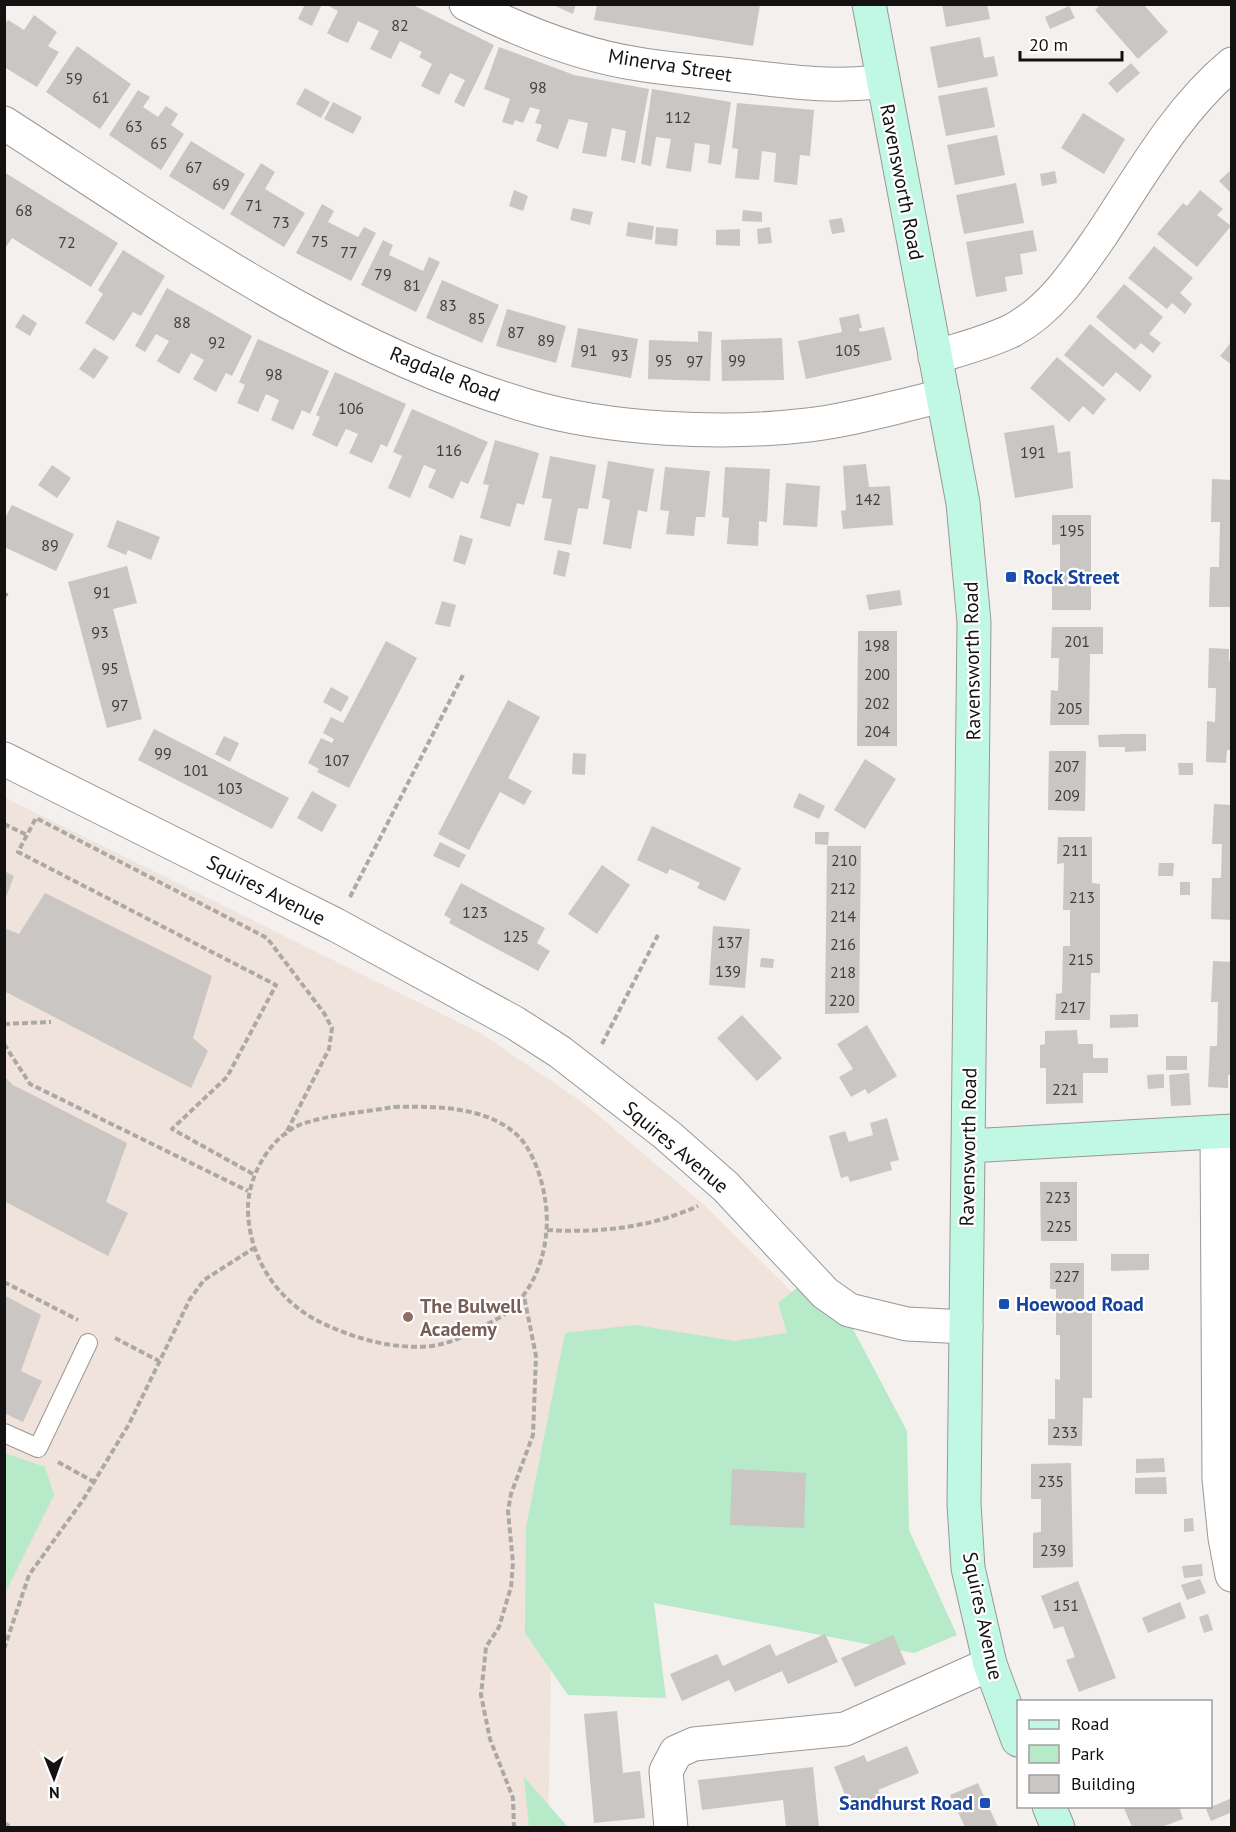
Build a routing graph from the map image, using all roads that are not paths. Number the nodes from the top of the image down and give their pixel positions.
1 (466, 4) edge
2 (869, 4) edge
3 (1232, 64) edge
4 (883, 81) junction
5 (4, 123) edge
6 (935, 357) junction
7 (943, 396) junction
8 (4, 759) edge
9 (1224, 1132) edge
10 (968, 1146) junction
11 (966, 1327) junction
12 (88, 1343) dead end
13 (4, 1433) edge
14 (1228, 1538) edge
15 (1232, 1575) edge
16 (990, 1664) junction
17 (1017, 1737) edge
18 (1050, 1808) edge
19 (671, 1827) edge
20 (1058, 1827) edge

1 - 4 street, Minerva Street
2 - 4 street, Ravensworth Road
3 - 6 street
4 - 6 street, Ravensworth Road
5 - 7 street, Ragdale Road
6 - 7 street, Ravensworth Road
7 - 10 street, Ravensworth Road
8 - 11 street, Squires Avenue
9 - 10 street
9 - 14 street
10 - 11 street, Ravensworth Road
11 - 16 street, Squires Avenue
12 - 13 lane
14 - 15 street
16 - 17 street, Squires Avenue
16 - 19 street
18 - 20 street

